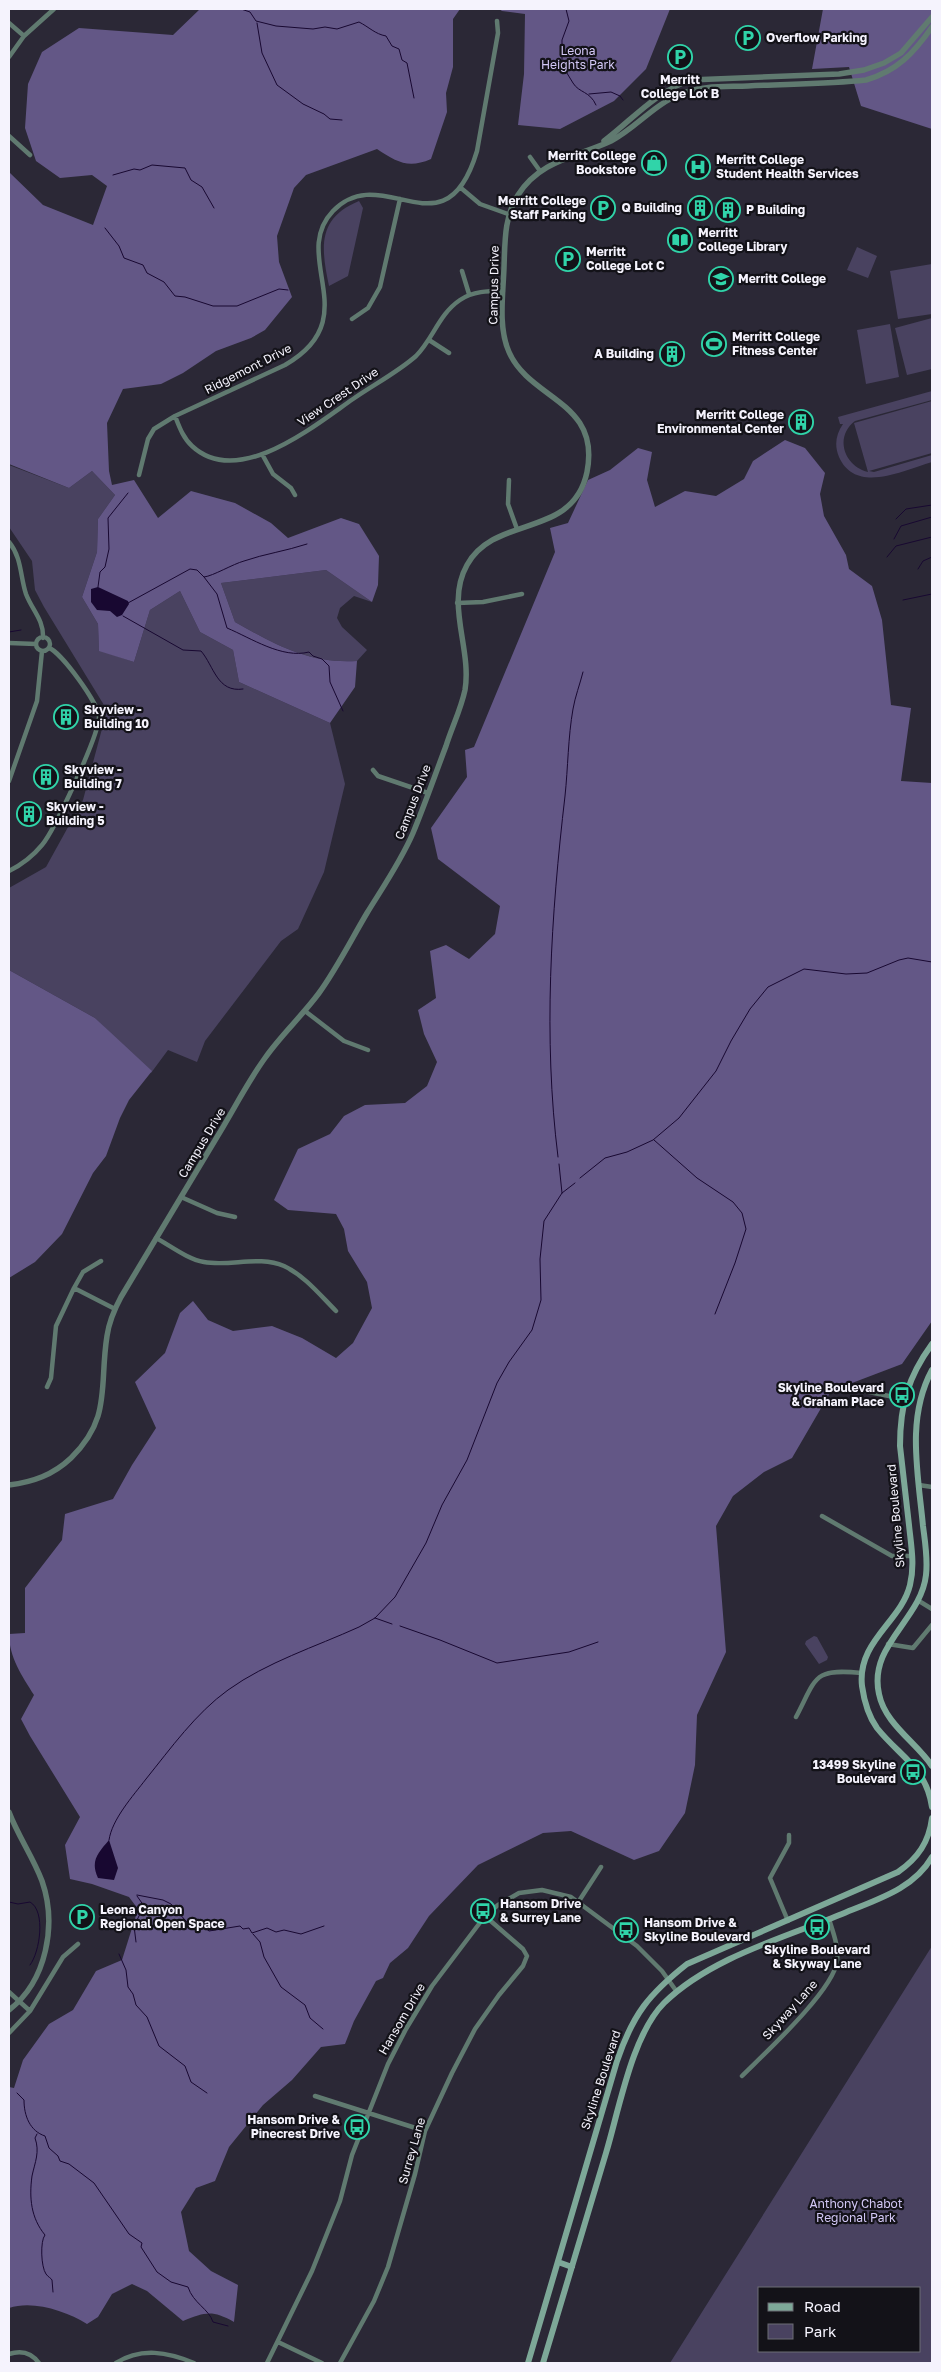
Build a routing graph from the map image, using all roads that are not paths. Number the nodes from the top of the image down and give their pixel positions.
1 (54, 9) edge
2 (932, 17) edge
3 (497, 21) dead end
4 (9, 23) edge
5 (932, 27) edge
6 (24, 36) junction
7 (9, 56) edge
8 (9, 136) edge
9 (599, 145) junction
10 (30, 155) dead end
11 (530, 157) dead end
12 (540, 171) junction
13 (461, 188) junction
14 (400, 199) junction
15 (508, 214) junction
16 (462, 270) dead end
17 (503, 291) junction
18 (469, 294) junction
19 (352, 319) dead end
20 (429, 340) junction
21 (449, 353) dead end
22 (175, 416) junction
23 (262, 454) junction
24 (139, 475) dead end
25 (509, 480) dead end
26 (295, 495) dead end
27 (517, 529) junction
28 (9, 542) edge
29 (522, 594) dead end
30 (457, 603) junction
31 (43, 638) junction
32 (9, 643) edge
33 (36, 644) junction
34 (49, 648) junction
35 (42, 652) junction
36 (374, 770) dead end
37 (9, 781) edge
38 (428, 793) junction
39 (9, 871) edge
40 (305, 1011) junction
41 (368, 1050) dead end
42 (181, 1196) junction
43 (235, 1217) dead end
44 (156, 1238) junction
45 (101, 1261) dead end
46 (74, 1288) junction
47 (115, 1309) junction
48 (336, 1311) dead end
49 (932, 1344) edge
50 (932, 1370) edge
51 (47, 1387) dead end
52 (864, 1392) dead end
53 (904, 1399) junction
54 (919, 1484) junction
55 (9, 1485) edge
56 (932, 1487) edge
57 (822, 1516) dead end
58 (912, 1556) junction
59 (918, 1601) junction
60 (932, 1609) edge
61 (932, 1625) edge
62 (888, 1644) junction
63 (862, 1673) junction
64 (796, 1717) dead end
65 (932, 1766) edge
66 (932, 1808) edge
67 (9, 1812) edge
68 (932, 1818) edge
69 (789, 1835) dead end
70 (930, 1841) edge
71 (932, 1857) edge
72 (601, 1867) dead end
73 (578, 1901) junction
74 (485, 1916) junction
75 (829, 1919) junction
76 (788, 1921) junction
77 (78, 1944) dead end
78 (669, 1979) junction
79 (9, 1992) edge
80 (677, 1992) junction
81 (20, 2000) junction
82 (9, 2010) edge
83 (30, 2011) junction
84 (9, 2033) edge
85 (742, 2076) dead end
86 (314, 2096) dead end
87 (370, 2112) junction
88 (425, 2131) junction
89 (558, 2262) junction
90 (572, 2267) junction
91 (278, 2342) junction
92 (9, 2354) edge
93 (39, 2363) edge
94 (116, 2363) edge
95 (194, 2363) edge
96 (267, 2363) edge
97 (322, 2363) edge
98 (340, 2363) edge
99 (528, 2363) edge
100 (543, 2363) edge

1 - 6 street
2 - 9 street, Campus Drive
3 - 13 street, Ridgemont Drive
4 - 6 street
5 - 9 street, Campus Drive
6 - 7 street
8 - 10 street
9 - 12 street, Campus Drive
11 - 12 street
12 - 15 street, Campus Drive
13 - 14 street, Ridgemont Drive
13 - 15 street
14 - 19 street
14 - 22 street, Ridgemont Drive
15 - 17 street, Campus Drive
16 - 18 street
17 - 18 street
17 - 27 street, Campus Drive
18 - 20 street, View Crest Drive
20 - 21 street
20 - 23 street, View Crest Drive
22 - 23 street, View Crest Drive
22 - 24 street, Ridgemont Drive
23 - 26 street
25 - 27 street
27 - 30 street, Campus Drive
28 - 31 street
29 - 30 street
30 - 38 street, Campus Drive
31 - 33 street
31 - 34 street
32 - 33 street
33 - 35 street
34 - 35 street
34 - 39 street
35 - 37 street
36 - 38 street
38 - 40 street, Campus Drive
40 - 41 street
40 - 42 street, Campus Drive
42 - 43 street
42 - 44 street, Campus Drive
44 - 47 street, Campus Drive
44 - 48 street
45 - 46 street
46 - 47 street
46 - 51 street
47 - 55 street, Campus Drive
49 - 53 main road, Skyline Boulevard
50 - 54 main road, Skyline Boulevard
52 - 53 street
53 - 58 main road, Skyline Boulevard
54 - 56 street
54 - 59 main road, Skyline Boulevard
57 - 58 street
58 - 63 main road, Skyline Boulevard
59 - 60 street
59 - 62 main road, Skyline Boulevard
61 - 62 street
62 - 65 main road, Skyline Boulevard
63 - 64 street
63 - 66 main road, Skyline Boulevard
67 - 81 street
68 - 70 main road, Skyline Boulevard
69 - 76 street
70 - 76 main road, Skyline Boulevard
71 - 75 main road, Skyline Boulevard
72 - 73 street
73 - 74 street, Hansom Drive
73 - 78 street, Hansom Drive
74 - 87 street, Hansom Drive
74 - 88 street, Surrey Lane
75 - 80 main road, Skyline Boulevard
75 - 85 street, Skyway Lane
76 - 78 main road, Skyline Boulevard
77 - 83 street
78 - 80 street, Hansom Drive
78 - 89 main road, Skyline Boulevard
79 - 81 street
80 - 90 main road, Skyline Boulevard
81 - 82 street
81 - 83 street
83 - 84 street
86 - 87 street
87 - 88 street
87 - 91 street, Hansom Drive
88 - 98 street, Surrey Lane
89 - 90 main road
89 - 99 main road, Skyline Boulevard
90 - 100 main road, Skyline Boulevard
91 - 96 street, Hansom Drive
91 - 97 street
92 - 93 street
94 - 95 street

